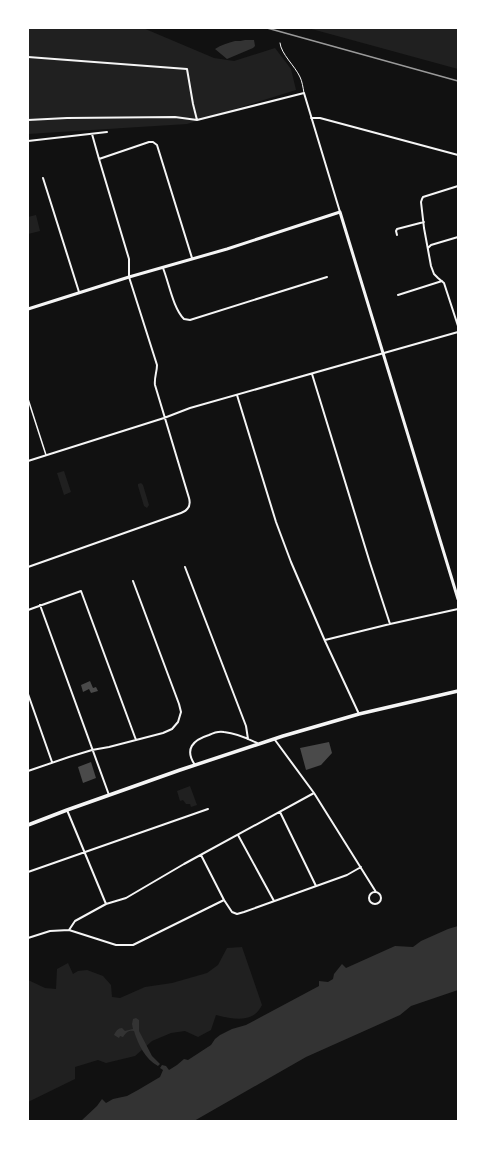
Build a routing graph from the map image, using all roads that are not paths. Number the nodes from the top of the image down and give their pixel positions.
1 (280, 43) dead end
2 (28, 57) edge
3 (304, 93) junction
4 (311, 118) junction
5 (28, 120) edge
6 (197, 120) junction
7 (107, 132) dead end
8 (92, 134) junction
9 (28, 141) edge
10 (458, 155) edge
11 (99, 159) junction
12 (43, 178) dead end
13 (458, 186) edge
14 (340, 212) junction
15 (424, 222) junction
16 (396, 235) dead end
17 (458, 236) edge
18 (428, 248) junction
19 (192, 260) junction
20 (163, 268) junction
21 (129, 277) junction
22 (327, 277) dead end
23 (442, 281) junction
24 (79, 292) junction
25 (398, 295) dead end
26 (28, 309) edge
27 (458, 326) edge
28 (458, 332) edge
29 (384, 353) junction
30 (312, 374) junction
31 (237, 395) junction
32 (28, 399) edge
33 (164, 418) junction
34 (46, 455) junction
35 (28, 461) edge
36 (28, 567) edge
37 (185, 567) dead end
38 (133, 581) dead end
39 (458, 599) edge
40 (40, 605) junction
41 (458, 609) edge
42 (28, 610) edge
43 (390, 624) junction
44 (325, 640) junction
45 (458, 691) edge
46 (28, 694) edge
47 (359, 714) junction
48 (248, 739) junction
49 (274, 739) junction
50 (136, 740) junction
51 (258, 744) junction
52 (92, 750) junction
53 (52, 762) junction
54 (195, 765) junction
55 (28, 771) edge
56 (314, 793) junction
57 (109, 795) junction
58 (208, 809) dead end
59 (67, 810) junction
60 (280, 812) junction
61 (28, 825) edge
62 (238, 835) junction
63 (84, 853) junction
64 (201, 855) junction
65 (361, 867) junction
66 (28, 872) edge
67 (316, 886) junction
68 (376, 892) junction
69 (224, 900) junction
70 (274, 901) junction
71 (106, 904) junction
72 (69, 930) junction
73 (28, 938) edge

1 - 3 lane
2 - 6 street
3 - 4 street
3 - 6 street
4 - 10 street
4 - 14 street
5 - 6 street
7 - 8 street
8 - 9 street
8 - 11 street
11 - 19 street
11 - 21 street
12 - 24 street
13 - 15 street
14 - 19 street
14 - 29 street
15 - 16 street
15 - 18 street
17 - 18 street
18 - 23 street
19 - 20 street
20 - 21 street
20 - 22 street
21 - 24 street
21 - 33 street
23 - 25 street
23 - 27 street
24 - 26 street
28 - 29 street
29 - 30 street
29 - 39 street
30 - 31 street
30 - 43 street
31 - 33 street
31 - 44 street
32 - 34 street
33 - 34 street
33 - 36 street
34 - 35 street
37 - 48 street
38 - 50 street
40 - 42 street
40 - 50 street
40 - 52 street
41 - 43 street
43 - 44 street
44 - 47 street
45 - 47 main road
46 - 53 street
47 - 49 main road
48 - 51 street
48 - 54 street
49 - 51 main road
49 - 56 street
50 - 52 street
51 - 54 main road
52 - 53 street
52 - 57 street
53 - 55 street
54 - 57 main road
56 - 60 street
56 - 65 street
57 - 59 main road
58 - 63 street
59 - 61 main road
59 - 63 street
60 - 62 street
60 - 67 street
62 - 64 street
62 - 70 street
63 - 66 street
63 - 71 street
64 - 69 street
64 - 71 street
65 - 67 street
65 - 68 street
67 - 70 street
68 - 68 street
69 - 70 street
69 - 72 street
71 - 72 street
72 - 73 street

